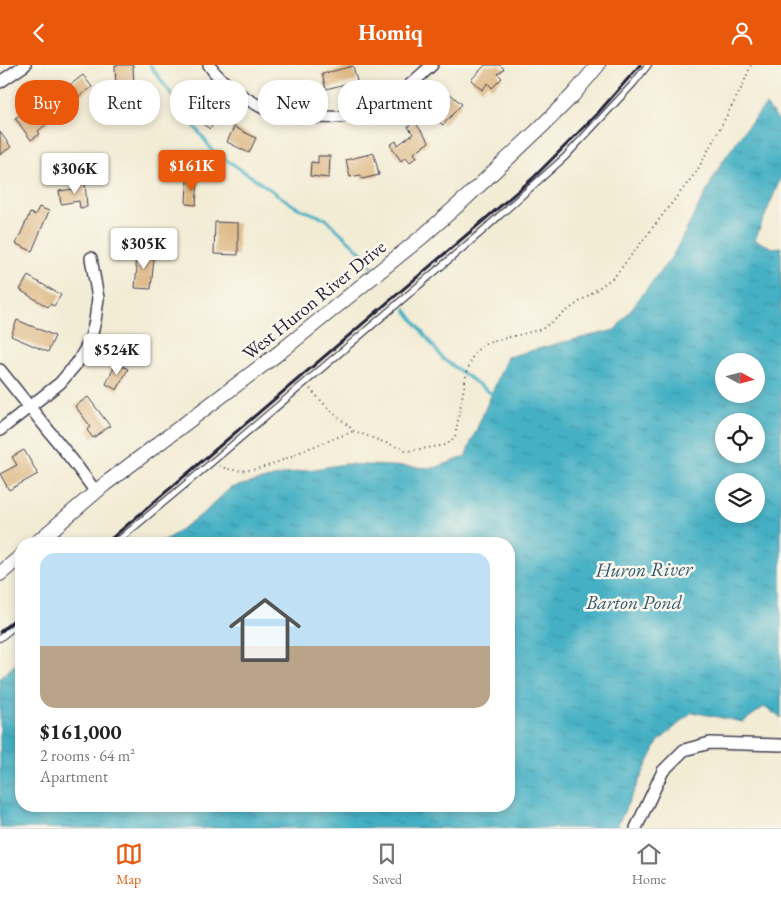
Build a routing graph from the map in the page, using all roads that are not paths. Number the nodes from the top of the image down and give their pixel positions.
1 (25, 65) edge
2 (209, 65) edge
3 (432, 65) edge
4 (598, 65) edge
5 (648, 65) edge
6 (2, 78) edge
7 (91, 258) dead end
8 (0, 370) edge
9 (30, 407) junction
10 (0, 430) edge
11 (96, 492) junction
12 (43, 537) edge
13 (122, 537) edge
14 (15, 561) edge
15 (0, 574) edge
16 (15, 626) edge
17 (0, 638) edge
18 (781, 745) edge
19 (636, 828) edge

1 - 6 street
2 - 3 street
4 - 11 street, West Huron River Drive
5 - 13 lane
7 - 9 street
8 - 9 street
9 - 10 street
9 - 11 street
11 - 12 street, West Huron River Drive
14 - 15 street
16 - 17 lane
18 - 19 street

